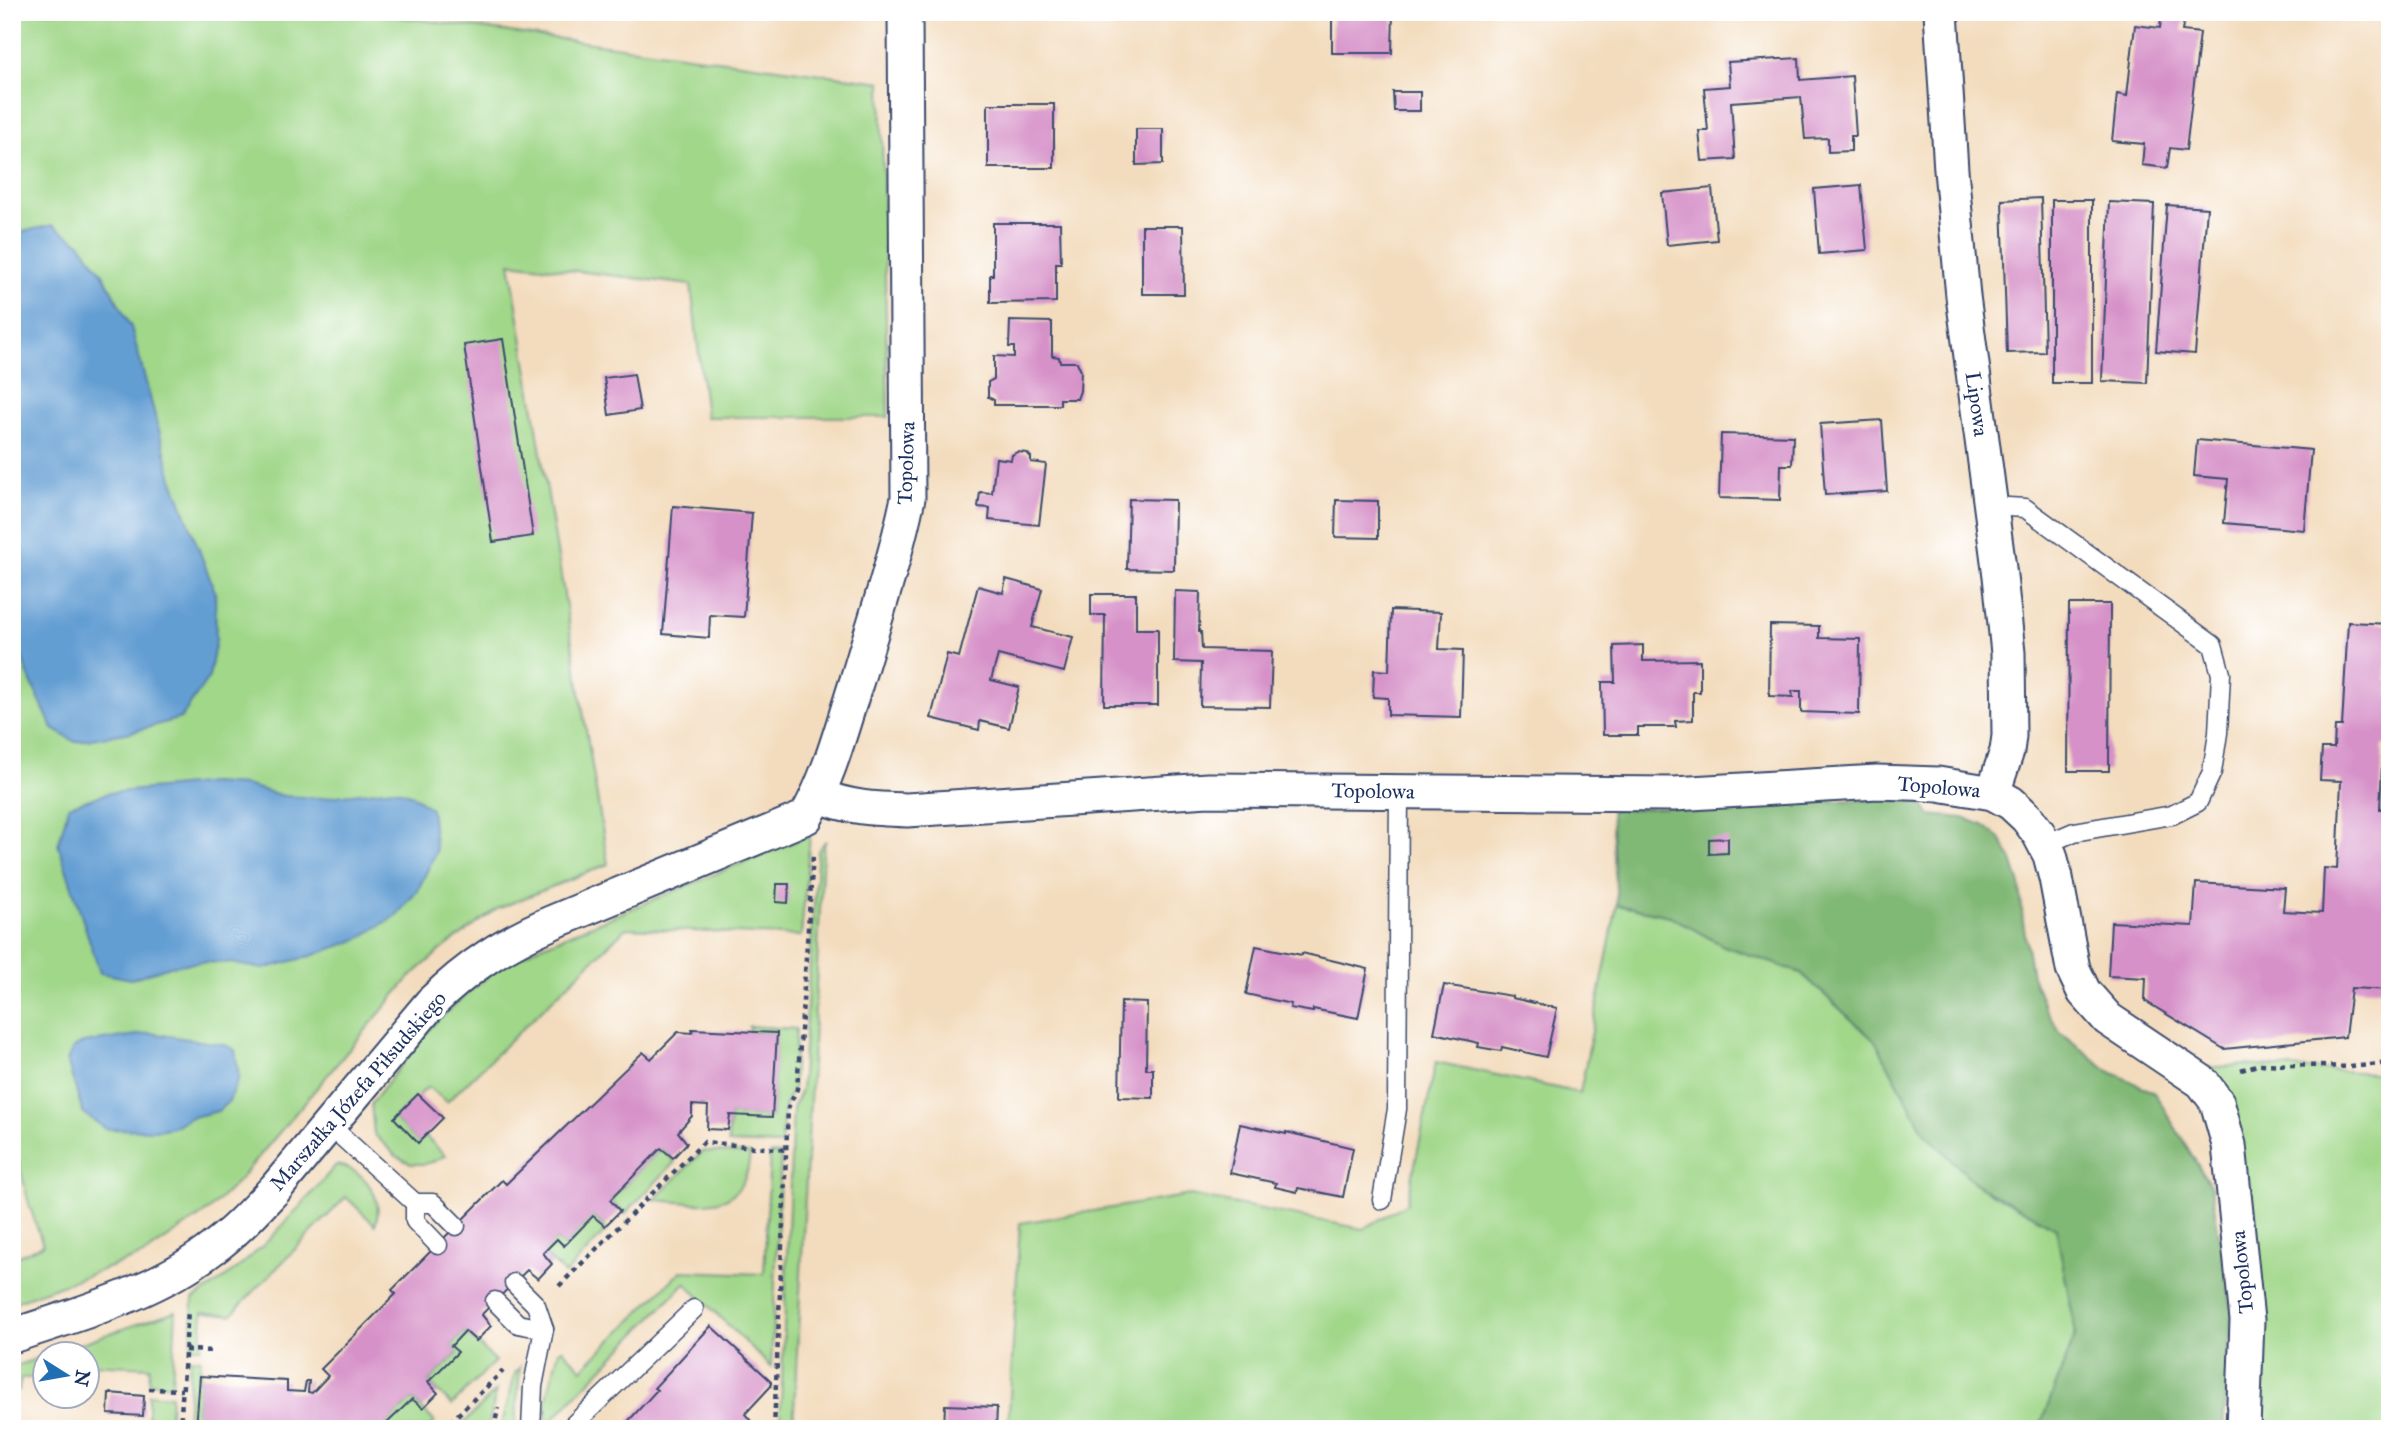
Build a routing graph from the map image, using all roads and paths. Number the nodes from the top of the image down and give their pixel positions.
1 (905, 12) edge
2 (1941, 12) edge
3 (1991, 506) junction
4 (1399, 791) junction
5 (1993, 793) junction
6 (827, 799) junction
7 (2044, 845) junction
8 (2390, 1063) edge
9 (2202, 1082) junction
10 (328, 1124) junction
11 (786, 1150) junction
12 (1382, 1200) dead end
13 (415, 1203) junction
14 (456, 1226) dead end
15 (438, 1245) dead end
16 (514, 1283) dead end
17 (553, 1292) dead end
18 (495, 1301) dead end
19 (694, 1309) dead end
20 (544, 1329) junction
21 (12, 1336) edge
22 (185, 1350) dead end
23 (214, 1351) dead end
24 (508, 1366) dead end
25 (149, 1390) dead end
26 (182, 1390) dead end
27 (443, 1429) edge
28 (531, 1429) edge
29 (569, 1429) edge
30 (774, 1429) edge
31 (2243, 1429) edge

1 - 6 street, Topolowa
2 - 3 street, Lipowa
3 - 5 street, Lipowa
3 - 7 lane
4 - 5 street, Topolowa
4 - 6 street, Topolowa
4 - 12 lane
5 - 7 street, Topolowa
6 - 10 street, Marszałka Józefa Piłsudskiego
6 - 11 path
7 - 9 street, Topolowa
8 - 9 path
9 - 31 street, Topolowa
10 - 13 lane
10 - 21 street, Marszałka Józefa Piłsudskiego
11 - 17 path
11 - 30 path
13 - 14 lane
13 - 15 lane
16 - 20 lane
18 - 20 lane
19 - 29 lane
20 - 28 lane
22 - 23 path
24 - 27 path
25 - 26 path

